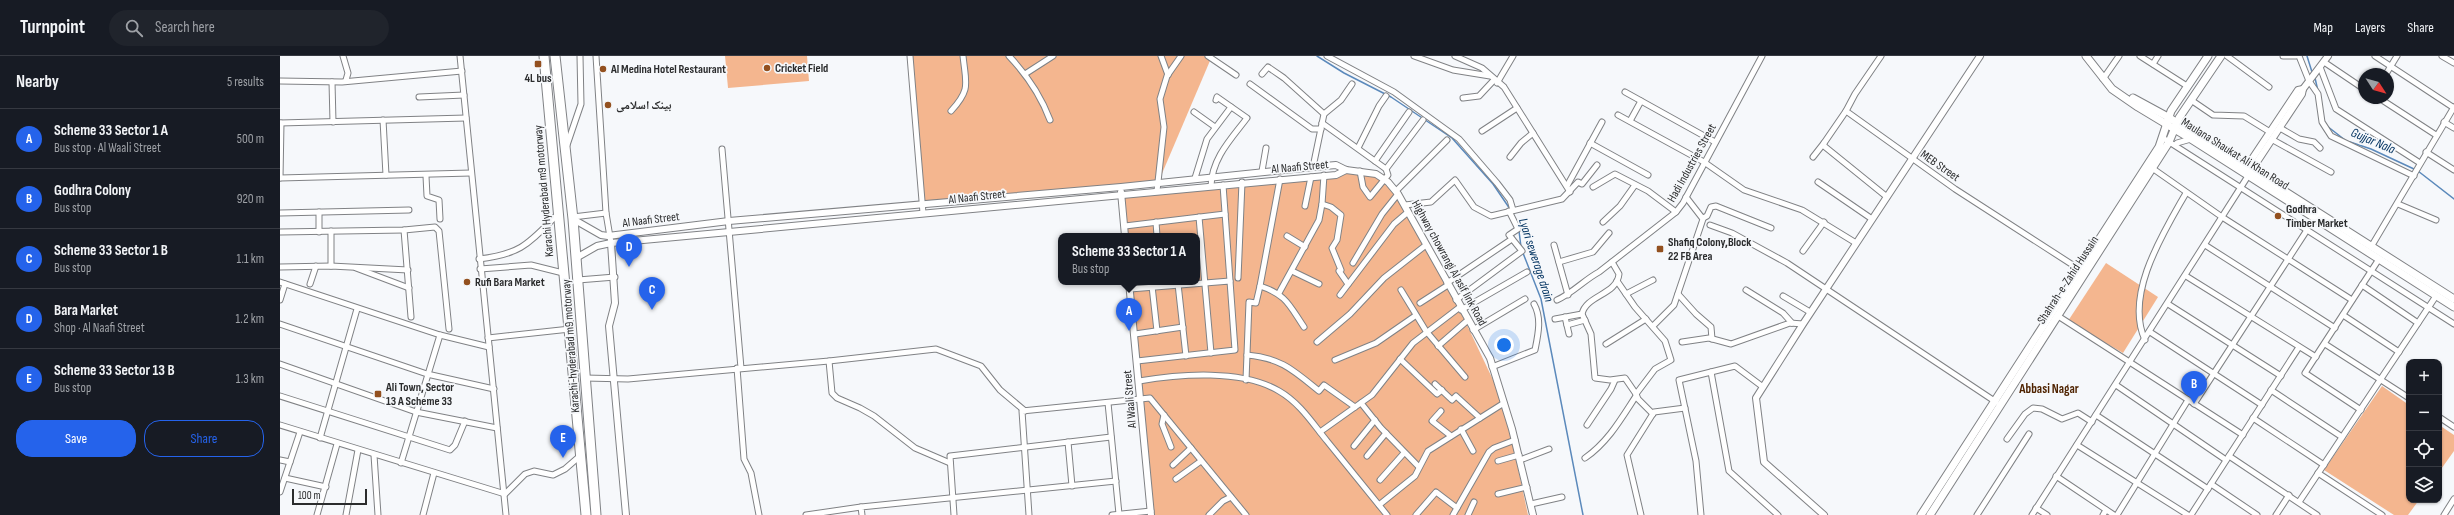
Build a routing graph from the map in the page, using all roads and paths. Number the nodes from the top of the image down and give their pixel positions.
1 (342, 56) edge
2 (460, 56) edge
3 (544, 56) edge
4 (555, 56) edge
5 (580, 56) edge
6 (596, 56) edge
7 (910, 56) edge
8 (963, 56) edge
9 (1009, 56) edge
10 (1053, 56) edge
11 (1161, 56) edge
12 (1181, 56) edge
13 (1208, 56) edge
14 (1327, 56) edge
15 (1414, 56) edge
16 (1455, 56) edge
17 (1513, 56) edge
18 (1762, 56) edge
19 (1881, 56) edge
20 (1980, 56) edge
21 (2086, 56) edge
22 (2119, 56) edge
23 (2140, 56) edge
24 (2158, 56) edge
25 (2208, 56) edge
26 (2221, 56) edge
27 (2227, 56) edge
28 (2283, 56) edge
29 (2296, 56) edge
30 (2299, 56) edge
31 (2328, 56) edge
32 (2375, 56) edge
33 (2397, 56) edge
34 (2442, 56) edge
35 (2454, 63) edge
36 (2153, 64) junction
37 (2390, 66) junction
38 (462, 71) junction
39 (2316, 72) junction
40 (1025, 74) junction
41 (1168, 74) junction
42 (1262, 74) dead end
43 (1236, 75) dead end
44 (346, 80) junction
45 (1494, 80) junction
46 (280, 81) edge
47 (2105, 81) junction
48 (332, 82) junction
49 (1250, 84) dead end
50 (1352, 84) dead end
51 (2187, 86) junction
52 (2269, 87) dead end
53 (2358, 87) edge
54 (2303, 89) junction
55 (1625, 92) dead end
56 (464, 95) junction
57 (1386, 96) dead end
58 (419, 97) dead end
59 (1463, 98) dead end
60 (1216, 100) dead end
61 (2191, 100) junction
62 (1641, 101) junction
63 (2387, 104) edge
64 (1231, 107) junction
65 (2454, 107) edge
66 (1517, 108) junction
67 (951, 111) dead end
68 (1846, 111) junction
69 (1194, 112) dead end
70 (1409, 112) dead end
71 (1324, 114) junction
72 (1618, 115) dead end
73 (466, 118) junction
74 (383, 120) junction
75 (1050, 120) dead end
76 (1424, 120) dead end
77 (2167, 120) junction
78 (1630, 121) junction
79 (333, 122) junction
80 (1602, 122) dead end
81 (2444, 122) junction
82 (280, 123) edge
83 (2175, 125) junction
84 (1321, 126) junction
85 (1214, 127) junction
86 (2280, 128) junction
87 (2454, 128) edge
88 (1482, 131) dead end
89 (2270, 132) junction
90 (1533, 133) junction
91 (2436, 135) junction
92 (2191, 139) junction
93 (1447, 140) dead end
94 (2273, 140) junction
95 (1715, 142) junction
96 (2169, 142) junction
97 (1590, 143) junction
98 (1824, 143) junction
99 (1266, 148) dead end
100 (1358, 148) junction
101 (2320, 148) dead end
102 (722, 149) dead end
103 (565, 152) junction
104 (2426, 152) junction
105 (1510, 157) dead end
106 (1813, 157) dead end
107 (1913, 159) junction
108 (1375, 161) junction
109 (1704, 162) junction
110 (1597, 165) dead end
111 (2420, 165) junction
112 (1313, 167) junction
113 (1386, 168) junction
114 (2152, 168) junction
115 (1346, 170) junction
116 (2454, 170) edge
117 (1360, 171) junction
118 (2247, 171) junction
119 (1262, 172) junction
120 (2331, 172) dead end
121 (471, 173) junction
122 (2415, 174) junction
123 (386, 175) junction
124 (1648, 175) dead end
125 (426, 176) junction
126 (1211, 176) junction
127 (1324, 176) junction
128 (1311, 177) junction
129 (280, 178) edge
130 (1195, 178) junction
131 (1280, 180) junction
132 (1384, 180) junction
133 (1242, 182) junction
134 (1818, 182) dead end
135 (1158, 183) junction
136 (1635, 184) junction
137 (1223, 185) junction
138 (1211, 186) junction
139 (1567, 186) junction
140 (1121, 187) junction
141 (1593, 187) dead end
142 (2241, 188) junction
143 (1157, 191) junction
144 (1397, 192) junction
145 (1570, 192) junction
146 (2186, 193) junction
147 (1122, 195) junction
148 (1686, 197) junction
149 (1887, 197) junction
150 (923, 203) junction
151 (1322, 204) junction
152 (2398, 204) junction
153 (1305, 206) dead end
154 (1405, 206) junction
155 (408, 210) dead end
156 (1511, 211) junction
157 (319, 212) junction
158 (1408, 212) junction
159 (1676, 212) junction
160 (280, 213) edge
161 (606, 213) junction
162 (923, 213) junction
163 (558, 214) junction
164 (1226, 214) junction
165 (1199, 217) junction
166 (2222, 217) junction
167 (573, 218) junction
168 (1703, 218) junction
169 (440, 219) dead end
170 (1872, 219) junction
171 (2436, 220) dead end
172 (729, 221) junction
173 (1156, 222) junction
174 (1603, 222) dead end
175 (1824, 222) junction
176 (1710, 225) dead end
177 (1124, 226) junction
178 (1771, 228) dead end
179 (404, 230) junction
180 (2307, 230) junction
181 (331, 231) junction
182 (728, 231) junction
183 (280, 232) edge
184 (319, 232) junction
185 (1125, 233) edge
186 (1157, 233) edge
187 (1199, 233) edge
188 (1609, 233) dead end
189 (1287, 236) dead end
190 (609, 239) junction
191 (1512, 239) junction
192 (1856, 244) junction
193 (1426, 245) junction
194 (1554, 245) dead end
195 (2205, 245) junction
196 (1305, 247) junction
197 (2371, 247) junction
198 (1200, 250) edge
199 (1803, 251) dead end
200 (576, 258) junction
201 (479, 259) junction
202 (2288, 259) junction
203 (2379, 259) junction
204 (1559, 262) junction
205 (1612, 262) junction
206 (1353, 263) dead end
207 (316, 266) junction
208 (330, 266) junction
209 (351, 266) junction
210 (280, 267) edge
211 (480, 269) junction
212 (2079, 269) junction
213 (408, 270) junction
214 (2372, 270) junction
215 (1292, 271) junction
216 (1527, 272) dead end
217 (563, 273) junction
218 (2186, 276) junction
219 (615, 277) junction
220 (1238, 278) dead end
221 (578, 280) junction
222 (1653, 280) dead end
223 (1230, 281) junction
224 (1617, 281) junction
225 (1200, 282) edge
226 (1205, 282) junction
227 (282, 283) edge
228 (310, 284) dead end
229 (1319, 284) dead end
230 (1348, 284) junction
231 (1447, 284) junction
232 (1129, 285) edge
233 (1157, 285) edge
234 (1178, 285) edge
235 (2362, 285) junction
236 (1152, 286) junction
237 (1260, 286) junction
238 (2270, 287) junction
239 (409, 288) junction
240 (1130, 289) junction
241 (1401, 290) dead end
242 (1746, 290) dead end
243 (1825, 290) junction
244 (1279, 293) junction
245 (1626, 294) junction
246 (1678, 294) junction
247 (1340, 295) dead end
248 (1568, 295) junction
249 (1783, 296) dead end
250 (2436, 296) junction
251 (1525, 299) dead end
252 (2454, 299) edge
253 (280, 300) edge
254 (1456, 300) junction
255 (1557, 300) dead end
256 (2352, 300) junction
257 (1420, 303) dead end
258 (1534, 304) dead end
259 (2168, 304) junction
260 (2428, 307) junction
261 (2454, 307) edge
262 (1461, 308) junction
263 (357, 309) junction
264 (1810, 312) junction
265 (1582, 314) junction
266 (2343, 315) junction
267 (1415, 316) junction
268 (2058, 316) junction
269 (411, 317) dead end
270 (1564, 317) junction
271 (2251, 317) junction
272 (1555, 319) dead end
273 (1646, 319) junction
274 (1468, 320) junction
275 (1585, 320) junction
276 (1792, 323) junction
277 (2418, 323) junction
278 (280, 324) edge
279 (1802, 324) junction
280 (2454, 324) edge
281 (1567, 325) junction
282 (1652, 326) junction
283 (1183, 327) junction
284 (1304, 327) dead end
285 (2335, 328) junction
286 (449, 329) dead end
287 (570, 330) junction
288 (1473, 330) junction
289 (1157, 331) junction
290 (1426, 331) junction
291 (2150, 332) junction
292 (1135, 334) junction
293 (1569, 334) dead end
294 (440, 335) junction
295 (488, 338) junction
296 (1712, 338) junction
297 (2145, 340) junction
298 (1317, 342) dead end
299 (1682, 342) dead end
300 (1606, 344) dead end
301 (2324, 344) junction
302 (2232, 345) junction
303 (346, 346) junction
304 (1438, 346) junction
305 (489, 347) junction
306 (2299, 347) junction
307 (2399, 352) junction
308 (1211, 353) junction
309 (1247, 355) junction
310 (1186, 356) junction
311 (2316, 357) junction
312 (1400, 359) junction
313 (1335, 360) dead end
314 (829, 361) junction
315 (1137, 361) junction
316 (2130, 363) junction
317 (280, 364) edge
318 (1492, 367) junction
319 (739, 368) junction
320 (1711, 372) junction
321 (2214, 373) junction
322 (427, 374) junction
323 (2280, 376) junction
324 (615, 377) junction
325 (1465, 377) dead end
326 (585, 378) junction
327 (1246, 380) junction
328 (1615, 380) junction
329 (2381, 380) junction
330 (1139, 381) junction
331 (336, 384) junction
332 (1435, 384) dead end
333 (2116, 385) junction
334 (1763, 387) junction
335 (494, 390) junction
336 (1442, 390) junction
337 (2271, 390) junction
338 (1636, 395) junction
339 (280, 396) edge
340 (2406, 396) edge
341 (1141, 400) junction
342 (2188, 400) junction
343 (1108, 403) junction
344 (1361, 403) junction
345 (1504, 403) junction
346 (1998, 403) junction
347 (2194, 404) junction
348 (2262, 404) junction
349 (1354, 407) junction
350 (1685, 408) junction
351 (2361, 410) junction
352 (328, 411) junction
353 (1025, 411) junction
354 (1442, 411) dead end
355 (416, 412) junction
356 (1653, 414) junction
357 (1164, 415) junction
358 (2096, 415) junction
359 (1480, 418) junction
360 (2253, 418) junction
361 (2442, 419) edge
362 (1375, 420) junction
363 (464, 421) junction
364 (2092, 422) junction
365 (2173, 424) junction
366 (280, 425) edge
367 (1587, 425) dead end
368 (2453, 425) edge
369 (497, 428) junction
370 (1461, 430) junction
371 (300, 432) junction
372 (1320, 432) junction
373 (1386, 433) junction
374 (2029, 434) dead end
375 (2243, 435) junction
376 (1451, 436) junction
377 (409, 437) junction
378 (1111, 437) junction
379 (320, 438) junction
380 (2342, 438) junction
381 (2007, 439) dead end
382 (1515, 440) junction
383 (1068, 442) junction
384 (337, 444) junction
385 (2077, 445) junction
386 (1354, 446) dead end
387 (1171, 447) dead end
388 (1024, 448) junction
389 (1191, 448) junction
390 (1549, 449) dead end
391 (358, 450) junction
392 (1472, 451) dead end
393 (1404, 453) junction
394 (2154, 454) junction
395 (374, 455) junction
396 (580, 456) junction
397 (1367, 456) dead end
398 (1519, 457) junction
399 (1585, 458) dead end
400 (2228, 458) junction
401 (280, 460) edge
402 (1201, 461) junction
403 (1498, 461) dead end
404 (290, 462) junction
405 (401, 463) junction
406 (950, 463) junction
407 (1173, 465) dead end
408 (2324, 465) junction
409 (1419, 467) junction
410 (2318, 473) junction
411 (434, 474) junction
412 (2056, 476) junction
413 (285, 478) junction
414 (1176, 479) dead end
415 (1380, 480) dead end
416 (1116, 481) junction
417 (2137, 483) junction
418 (1072, 486) junction
419 (326, 487) junction
420 (1527, 487) junction
421 (2209, 487) junction
422 (1028, 491) junction
423 (280, 492) edge
424 (505, 494) junction
425 (1498, 494) dead end
426 (2289, 495) junction
427 (1562, 496) dead end
428 (1231, 497) junction
429 (952, 499) junction
430 (2454, 499) edge
431 (1474, 502) dead end
432 (2299, 502) junction
433 (1531, 504) junction
434 (1379, 505) junction
435 (861, 507) junction
436 (1457, 508) junction
437 (2036, 508) junction
438 (2106, 510) junction
439 (1151, 513) edge
440 (2193, 513) edge
441 (1119, 514) edge
442 (317, 515) edge
443 (346, 515) edge
444 (378, 515) edge
445 (423, 515) edge
446 (506, 515) edge
447 (586, 515) edge
448 (596, 515) edge
449 (626, 515) edge
450 (759, 515) edge
451 (806, 515) edge
452 (862, 515) edge
453 (954, 515) edge
454 (1029, 515) edge
455 (1112, 515) edge
456 (1209, 515) edge
457 (1246, 515) edge
458 (1387, 515) edge
459 (1416, 515) edge
460 (1452, 515) edge
461 (1468, 515) edge
462 (1532, 515) edge
463 (1641, 515) edge
464 (1701, 515) edge
465 (1778, 515) edge
466 (1824, 515) edge
467 (1921, 515) edge
468 (1930, 515) edge
469 (1977, 515) edge
470 (2032, 515) edge
471 (2047, 515) edge
472 (2103, 515) edge
473 (2115, 515) edge
474 (2188, 515) edge
475 (2199, 515) edge
476 (2257, 515) edge
477 (2276, 515) edge
478 (2317, 515) edge
479 (2382, 515) edge
480 (2444, 515) edge

1 - 44 street
2 - 38 street
3 - 163 highway, Karachi Hyderabad m9 motorway
4 - 103 highway, Karachi-hyderabad m9 motorway
5 - 103 street
6 - 161 street
7 - 150 street
8 - 67 street
9 - 40 street
10 - 40 street
11 - 41 street
12 - 41 street
13 - 43 street
14 - 156 street
15 - 45 street
16 - 45 street
17 - 45 street
18 - 95 street, Hadi Industries Street
19 - 68 street
20 - 107 street
21 - 47 main road, Maulana Shaukat Ali Khan Road
22 - 47 street
23 - 36 street
24 - 36 street
25 - 51 main road, Shahrah-e-Zahid Hussain
26 - 61 main road, Shahrah-e-Zahid Hussain
27 - 52 street
28 - 29 street
30 - 39 street
31 - 39 street
32 - 37 street
33 - 37 street
34 - 35 street
36 - 51 street
37 - 65 street
38 - 44 street
38 - 56 street
39 - 53 street
39 - 54 street
39 - 111 street
39 - 122 street
40 - 75 street
41 - 135 street
42 - 71 street
44 - 48 street
45 - 59 street
45 - 66 street
46 - 48 street
47 - 77 main road, Maulana Shaukat Ali Khan Road
48 - 79 street
49 - 84 street
50 - 71 street
51 - 77 main road, Shahrah-e-Zahid Hussain
54 - 86 street
54 - 89 street
55 - 62 street
56 - 58 street
56 - 73 street
57 - 100 street
60 - 64 street
61 - 83 main road, Shahrah-e-Zahid Hussain
61 - 89 street
62 - 78 street
62 - 95 street
63 - 91 street
64 - 85 street
64 - 126 street
65 - 81 street
66 - 88 street
66 - 90 street
68 - 98 street
68 - 107 street, MEB Street
69 - 85 street
70 - 108 street
71 - 84 street
72 - 78 street
73 - 74 street
73 - 121 street
74 - 79 street
74 - 123 street
76 - 113 street
77 - 83 main road, Maulana Shaukat Ali Khan Road
77 - 96 main road, Shahrah-e-Zahid Hussain
78 - 109 street
79 - 82 street
80 - 97 street
81 - 87 street
81 - 91 street
82 - 129 street
83 - 92 main road, Maulana Shaukat Ali Khan Road
83 - 96 main road, Shahrah-e-Zahid Hussain
83 - 118 main road, Maulana Shaukat Ali Khan Road
84 - 100 street
84 - 112 street
85 - 130 street
86 - 94 street
86 - 101 street
89 - 118 street
90 - 105 street
90 - 139 street
91 - 104 street
92 - 96 street
92 - 118 main road, Maulana Shaukat Ali Khan Road
93 - 144 street
94 - 118 street
94 - 120 street
95 - 109 street, Hadi Industries Street
96 - 114 main road, Shahrah-e-Zahid Hussain
96 - 142 street
96 - 212 main road, Shahrah-e-Zahid Hussain
97 - 124 street
97 - 139 street
98 - 106 street
98 - 149 street
99 - 119 street
100 - 108 street
102 - 172 street
103 - 167 highway, Karachi-hyderabad m9 motorway
104 - 111 street
104 - 116 street
107 - 149 street
107 - 212 street, MEB Street
108 - 113 street
109 - 148 street, Hadi Industries Street
109 - 175 street
110 - 145 street
111 - 122 street
112 - 115 street, Al Naafi Street
112 - 119 street, Al Naafi Street
113 - 132 street
114 - 146 street
114 - 268 main road, Shahrah-e-Zahid Hussain
115 - 117 street, Highway chowrangi Al asif link Road
115 - 127 street, Al Naafi Street
117 - 132 street, Highway chowrangi Al asif link Road
117 - 132 street
118 - 142 street
118 - 197 main road, Maulana Shaukat Ali Khan Road
118 - 203 main road, Maulana Shaukat Ali Khan Road
119 - 126 street, Al Naafi Street
121 - 125 street
121 - 201 street
122 - 152 street
123 - 125 street
123 - 129 street
125 - 169 street
126 - 130 street, Al Naafi Street
126 - 138 street
127 - 128 street, Al Naafi Street
127 - 151 street
128 - 131 street, Al Naafi Street
128 - 153 street
130 - 135 street, Al Naafi Street
131 - 133 street, Al Naafi Street
131 - 237 street
132 - 144 street, Highway chowrangi Al asif link Road
133 - 137 street, Al Naafi Street
133 - 220 street
134 - 170 street
135 - 140 street, Al Naafi Street
135 - 143 street
136 - 141 street
136 - 159 street
136 - 174 street
137 - 138 street, Al Naafi Street
137 - 164 street
138 - 143 street, Al Naafi Street
139 - 145 street
140 - 147 street
140 - 150 street, Al Naafi Street
142 - 166 street
142 - 180 street
143 - 147 street, Al Naafi Street
144 - 154 street, Highway chowrangi Al asif link Road
144 - 206 street
145 - 156 street
146 - 166 street
146 - 297 street
147 - 162 street, Al Naafi Street
147 - 177 street
148 - 159 street, Hadi Industries Street
148 - 168 street
149 - 170 street
150 - 162 street
150 - 172 street, Al Naafi Street
151 - 196 street
151 - 230 street
152 - 171 street
152 - 197 street
154 - 156 street
154 - 158 street, Highway chowrangi Al asif link Road
155 - 157 street
156 - 191 street
157 - 160 street
157 - 184 street
158 - 193 street, Highway chowrangi Al asif link Road
158 - 230 street
159 - 205 street, Hadi Industries Street
161 - 167 street
161 - 190 street
162 - 182 street, Al Naafi Street
163 - 201 street
163 - 217 highway, Karachi Hyderabad m9 motorway
164 - 165 street
164 - 223 street
165 - 173 street
165 - 187 street
166 - 195 street
166 - 202 street
167 - 190 street, Al Naafi Street
167 - 200 highway, Karachi-hyderabad m9 motorway
168 - 178 street
168 - 246 street
170 - 192 street
172 - 182 street
172 - 190 street, Al Naafi Street
173 - 177 street
173 - 186 street
175 - 192 street
175 - 199 street
176 - 243 street
177 - 185 street
179 - 181 street
179 - 213 street
179 - 286 street
180 - 202 street
180 - 214 street
181 - 184 street
181 - 208 street
182 - 190 street, Al Naafi Street
182 - 319 street
183 - 184 street
188 - 204 street
189 - 196 street
190 - 200 street, Al Naafi Street
190 - 219 street
191 - 231 street
191 - 254 street
192 - 243 street
193 - 231 street, Highway chowrangi Al asif link Road
193 - 298 street
194 - 204 street
195 - 218 street
195 - 238 street
196 - 215 street
197 - 252 main road, Maulana Shaukat Ali Khan Road
198 - 226 street
200 - 221 highway, Karachi-hyderabad m9 motorway
201 - 211 street
202 - 238 street
202 - 256 street
203 - 214 street
203 - 250 main road, Maulana Shaukat Ali Khan Road
204 - 248 street
205 - 224 street
205 - 248 street, Hadi Industries Street
207 - 208 street
207 - 210 street
207 - 228 street
208 - 209 street
209 - 213 street
209 - 239 street
211 - 217 street
211 - 295 street
212 - 346 main road, Shahrah-e-Zahid Hussain
213 - 239 street
214 - 235 street
214 - 260 street
215 - 229 street
215 - 244 street
216 - 262 street
217 - 287 highway, Karachi Hyderabad m9 motorway
218 - 259 street
218 - 271 street
219 - 221 street
219 - 324 street
221 - 326 highway, Karachi-hyderabad m9 motorway
222 - 245 street
223 - 226 street
223 - 308 street
224 - 245 street
224 - 265 street
225 - 226 street
226 - 308 street
227 - 253 street
227 - 263 street
230 - 247 street
231 - 254 street, Highway chowrangi Al asif link Road
231 - 257 street
232 - 240 street, Al Waali Street
233 - 236 street
234 - 283 street
235 - 256 street
235 - 277 street
236 - 240 street
236 - 289 street
237 - 244 street
237 - 309 street
238 - 271 street
238 - 285 street
239 - 269 street
240 - 292 street, Al Waali Street
241 - 267 street
242 - 276 street
243 - 264 street
243 - 346 street
244 - 284 street
245 - 273 street
246 - 282 street
246 - 296 street
248 - 255 street, Hadi Industries Street
249 - 264 street
250 - 260 street
250 - 261 main road, Maulana Shaukat Ali Khan Road
251 - 288 street
254 - 262 street, Highway chowrangi Al asif link Road
256 - 266 street
258 - 318 street
259 - 291 street
259 - 302 street
260 - 277 street
260 - 280 street
262 - 274 street, Highway chowrangi Al asif link Road
262 - 290 street
263 - 294 street
263 - 303 street
264 - 279 street
265 - 270 street
265 - 275 street
266 - 285 street
266 - 307 street
267 - 290 street
267 - 313 street
268 - 316 street
268 - 346 main road, Shahrah-e-Zahid Hussain
270 - 272 street
270 - 281 street
271 - 302 street
271 - 306 street
273 - 282 street
273 - 300 street
274 - 288 street, Highway chowrangi Al asif link Road
274 - 304 street
275 - 281 street
275 - 328 street
276 - 279 street
276 - 296 street
277 - 307 street
278 - 303 street
279 - 334 street
281 - 293 street
282 - 338 street
283 - 289 street
283 - 310 street
285 - 301 street
287 - 295 street
287 - 396 highway, Karachi Hyderabad m9 motorway
288 - 318 street, Highway chowrangi Al asif link Road
289 - 292 street
290 - 304 street
290 - 312 street
291 - 297 street
291 - 321 street
292 - 315 street, Al Waali Street
294 - 305 street
294 - 322 street
295 - 305 street
296 - 299 street
297 - 316 street
301 - 311 street
301 - 329 street
302 - 321 street
302 - 323 street
303 - 322 street
303 - 331 street
304 - 325 street
305 - 335 street
306 - 311 street
306 - 323 street
307 - 329 street
308 - 310 street
309 - 327 street
309 - 349 street
310 - 315 street
311 - 351 street
312 - 336 street
312 - 344 street
314 - 319 street
314 - 353 street
314 - 406 street
315 - 330 street, Al Waali Street
316 - 333 street
316 - 342 street
317 - 331 street
318 - 345 street, Highway chowrangi Al asif link Road
319 - 324 street
319 - 450 street
320 - 334 street
320 - 350 street
320 - 465 street
321 - 347 street
321 - 348 street
322 - 335 street
322 - 355 street
323 - 337 street
324 - 326 street
324 - 449 street
326 - 448 highway, Karachi-hyderabad m9 motorway
327 - 330 street
327 - 372 street
328 - 338 street
328 - 367 street
329 - 340 street
329 - 351 street
330 - 341 street, Al Waali Street
331 - 352 street
331 - 355 street
332 - 336 street
333 - 358 street
333 - 365 street
334 - 466 street
335 - 369 street
336 - 359 street
337 - 348 street
337 - 380 street
338 - 356 street
338 - 399 street
339 - 352 street
341 - 343 street
341 - 357 street
341 - 439 street, Al Waali Street
342 - 347 street
342 - 365 street
343 - 353 street
343 - 378 street
344 - 349 street
344 - 362 street
345 - 359 street
345 - 382 street, Highway chowrangi Al asif link Road
346 - 467 main road, Shahrah-e-Zahid Hussain
346 - 468 main road, Shahrah-e-Zahid Hussain
347 - 375 street
348 - 360 street
349 - 372 street
350 - 356 street
350 - 464 street
351 - 380 street
352 - 377 street
352 - 379 street
353 - 388 street
354 - 376 street
355 - 363 street
355 - 377 street
356 - 463 street
357 - 387 street
357 - 389 street
358 - 364 street
358 - 394 street
359 - 370 street
360 - 375 street
360 - 408 street
361 - 368 street
362 - 373 street
362 - 386 street
363 - 369 street
363 - 377 street
364 - 381 street
364 - 385 street
365 - 394 street
365 - 400 street
366 - 371 street
369 - 424 street
370 - 376 street
370 - 392 street
371 - 379 street
371 - 404 street
372 - 434 street
373 - 393 street
373 - 397 street
374 - 469 street
375 - 400 street
376 - 409 street
377 - 405 street
378 - 383 street
378 - 416 street
379 - 384 street
380 - 408 street
382 - 398 street, Highway chowrangi Al asif link Road
382 - 436 street
383 - 388 street
383 - 418 street
384 - 391 street
384 - 419 street
385 - 412 street
385 - 417 street
388 - 406 street
388 - 422 street
389 - 402 street
389 - 407 street
390 - 398 street
391 - 395 street
391 - 443 street
393 - 409 street
393 - 415 street
394 - 417 street
394 - 421 street
395 - 405 street
395 - 444 street
396 - 424 street
396 - 447 highway, Karachi Hyderabad m9 motorway
398 - 403 street
398 - 420 street, Highway chowrangi Al asif link Road
400 - 421 street
400 - 426 street
401 - 404 street
402 - 414 street
402 - 428 street
404 - 413 street
405 - 411 street
406 - 429 street
408 - 410 street
409 - 434 street
410 - 432 street
410 - 479 street
411 - 424 street
411 - 445 street
412 - 437 street
412 - 438 street
413 - 419 street
413 - 423 street
416 - 418 street
416 - 441 street
417 - 473 street
417 - 474 street
418 - 422 street
419 - 442 street
420 - 425 street
420 - 433 street, Highway chowrangi Al asif link Road
421 - 440 street
421 - 476 street
422 - 429 street
422 - 454 street
424 - 446 street
426 - 432 street
426 - 477 street
427 - 433 street
428 - 456 street
428 - 457 street
429 - 435 street
429 - 453 street
430 - 480 street
431 - 461 street
432 - 478 street
433 - 462 street, Highway chowrangi Al asif link Road
434 - 458 street
435 - 451 street
435 - 452 street
436 - 459 street
436 - 460 street
437 - 470 street
437 - 471 street
438 - 472 street
438 - 473 street
439 - 441 street
440 - 475 street
441 - 455 street

